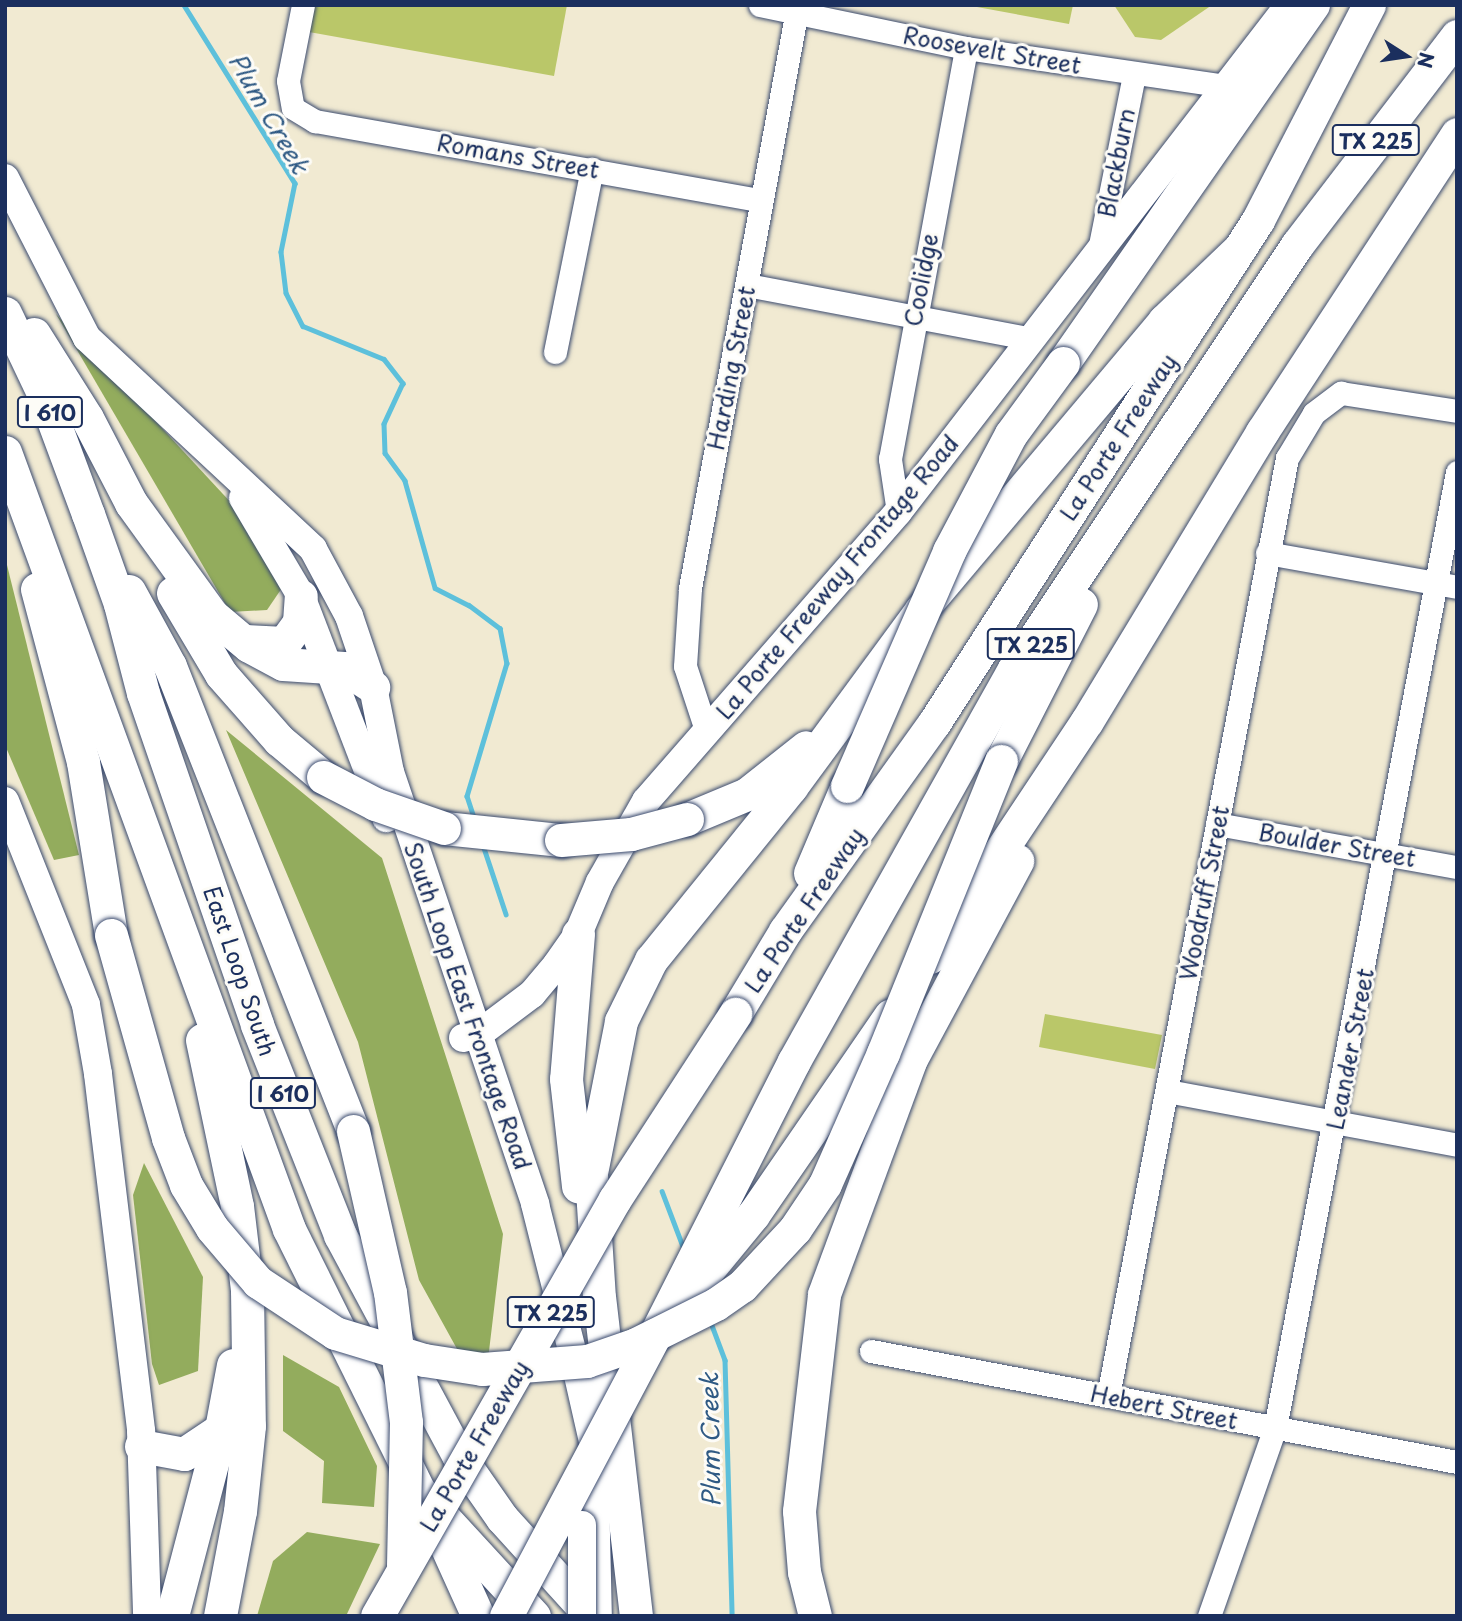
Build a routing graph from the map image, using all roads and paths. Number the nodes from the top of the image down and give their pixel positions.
1 (303, 5) edge
2 (760, 5) edge
3 (1289, 5) edge
4 (1313, 5) edge
5 (1369, 5) edge
6 (797, 9) edge
7 (1457, 36) edge
8 (966, 48) junction
9 (1133, 75) junction
10 (1227, 86) junction
11 (1457, 134) edge
12 (592, 169) junction
13 (5, 178) edge
14 (759, 200) junction
15 (1240, 249) junction
16 (1099, 252) junction
17 (747, 285) junction
18 (5, 292) edge
19 (5, 313) edge
20 (914, 315) junction
21 (1032, 339) junction
22 (555, 352) dead end
23 (1457, 411) edge
24 (206, 452) junction
25 (7, 456) edge
26 (1457, 472) edge
27 (131, 503) junction
28 (898, 512) junction
29 (88, 514) junction
30 (1110, 532) junction
31 (1267, 553) junction
32 (1446, 585) edge
33 (301, 596) junction
34 (243, 641) junction
35 (328, 666) junction
36 (373, 687) junction
37 (861, 690) junction
38 (1087, 721) junction
39 (706, 730) junction
40 (5, 802) edge
41 (1217, 824) junction
42 (1387, 853) junction
43 (1457, 867) edge
44 (178, 924) junction
45 (785, 931) junction
46 (578, 934) junction
47 (450, 949) junction
48 (532, 994) junction
49 (471, 1035) junction
50 (1167, 1091) junction
51 (1337, 1121) junction
52 (1457, 1145) edge
53 (247, 1290) junction
54 (599, 1298) junction
55 (655, 1335) junction
56 (872, 1351) dead end
57 (1108, 1396) junction
58 (1275, 1428) junction
59 (221, 1429) junction
60 (141, 1446) junction
61 (1456, 1458) edge
62 (419, 1491) junction
63 (602, 1529) junction
64 (147, 1616) edge
65 (172, 1616) edge
66 (220, 1616) edge
67 (377, 1616) edge
68 (397, 1616) edge
69 (478, 1616) edge
70 (506, 1616) edge
71 (534, 1616) edge
72 (582, 1616) edge
73 (591, 1616) edge
74 (598, 1616) edge
75 (636, 1616) edge
76 (815, 1616) edge
77 (1209, 1616) edge

1 - 12 street, Romans Street
2 - 6 street, Roosevelt Street
3 - 10 main road, La Porte Freeway Frontage Road
4 - 45 highway, bridge
5 - 15 highway, La Porte Freeway / TX 225
6 - 8 street, Roosevelt Street
6 - 14 street, Harding Street
7 - 30 highway, La Porte Freeway / TX 225
8 - 9 street, Roosevelt Street
8 - 20 street, Coolidge
9 - 10 street, Roosevelt Street
9 - 16 street, Blackburn
10 - 16 main road, La Porte Freeway Frontage Road
11 - 38 highway
12 - 14 street, Romans Street
12 - 22 street
13 - 24 main road, South Loop East Frontage Road
14 - 17 street, Harding Street
15 - 37 highway
15 - 45 highway, La Porte Freeway / TX 225
16 - 21 main road, La Porte Freeway Frontage Road
17 - 20 street
17 - 39 street, Harding Street
18 - 27 highway
19 - 29 highway, East Loop South / I 610
20 - 21 street
20 - 28 street, Coolidge
21 - 28 main road, La Porte Freeway Frontage Road
23 - 31 street, Woodruff Street
24 - 33 main road, South Loop East Frontage Road
24 - 36 main road, South Loop East Frontage Road
25 - 30 highway, bridge
25 - 44 highway, East Loop South / I 610
26 - 32 street, Leander Street
27 - 34 highway
27 - 37 highway, bridge
28 - 39 main road, La Porte Freeway Frontage Road
29 - 68 highway, bridge
29 - 73 highway, East Loop South / I 610
30 - 55 highway, La Porte Freeway / TX 225
31 - 32 street
31 - 41 street, Woodruff Street
32 - 42 street, Leander Street
33 - 34 highway
33 - 35 main road, South Loop East Frontage Road
34 - 35 highway
35 - 36 highway
35 - 49 main road, South Loop East Frontage Road
36 - 47 main road, South Loop East Frontage Road
37 - 54 highway
38 - 55 highway
38 - 76 highway
39 - 46 main road, La Porte Freeway Frontage Road
40 - 60 main road
41 - 42 street, Boulder Street
41 - 50 street, Woodruff Street
42 - 43 street, Boulder Street
42 - 51 street, Leander Street
44 - 53 highway
44 - 62 highway, East Loop South / I 610
45 - 67 highway, La Porte Freeway / TX 225, bridge
46 - 48 main road, La Porte Freeway Frontage Road
46 - 54 highway
47 - 48 main road
47 - 49 main road, South Loop East Frontage Road
48 - 49 main road, La Porte Freeway Frontage Road
49 - 63 main road, South Loop East Frontage Road
50 - 51 street
50 - 57 street, Woodruff Street
51 - 52 street
51 - 58 street, Leander Street
53 - 59 highway
53 - 66 highway
54 - 63 highway
55 - 70 highway, La Porte Freeway / TX 225, bridge
56 - 57 street, Hebert Street
57 - 58 street, Hebert Street
58 - 61 street, Hebert Street
58 - 77 street, Leander Street
59 - 60 highway
59 - 65 highway
60 - 64 main road
62 - 69 highway
62 - 71 highway, East Loop South / I 610
63 - 72 main road, South Loop East Frontage Road, bridge
63 - 74 main road, South Loop East Frontage Road
63 - 75 highway

